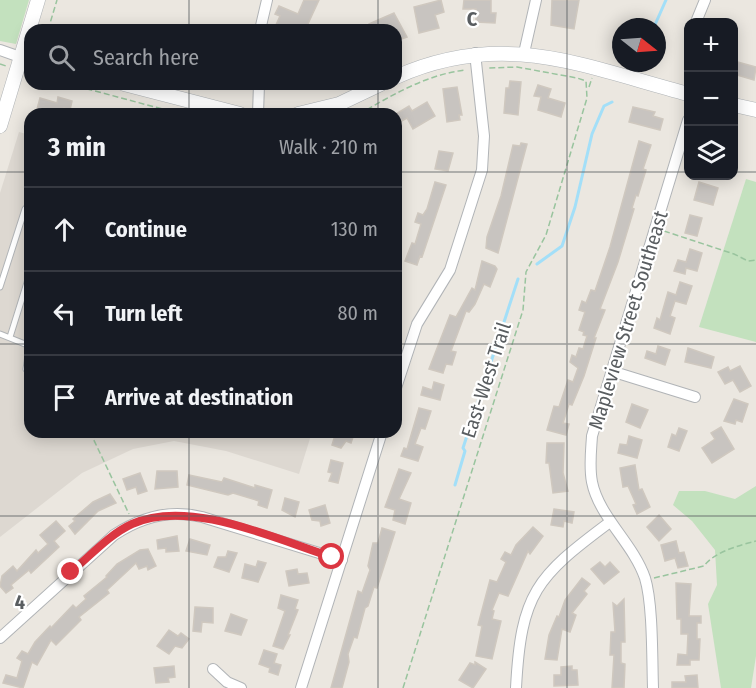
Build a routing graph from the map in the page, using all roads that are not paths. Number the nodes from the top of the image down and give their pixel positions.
1 (38, 0) edge
2 (267, 0) edge
3 (536, 0) edge
4 (707, 2) edge
5 (698, 18) edge
6 (33, 24) edge
7 (262, 24) edge
8 (0, 50) edge
9 (475, 53) junction
10 (524, 53) junction
11 (24, 58) edge
12 (24, 61) edge
13 (402, 75) edge
14 (147, 90) edge
15 (259, 90) edge
16 (368, 90) edge
17 (684, 93) edge
18 (738, 106) edge
19 (217, 108) edge
20 (258, 108) edge
21 (322, 108) edge
22 (756, 110) edge
23 (0, 126) edge
24 (686, 126) edge
25 (24, 212) edge
26 (0, 287) edge
27 (24, 292) edge
28 (0, 334) edge
29 (10, 338) junction
30 (24, 344) edge
31 (402, 370) edge
32 (611, 371) junction
33 (695, 397) dead end
34 (380, 438) edge
35 (610, 522) junction
36 (342, 560) junction
37 (0, 638) edge
38 (213, 669) dead end
39 (241, 688) edge
40 (301, 688) edge
41 (516, 688) edge
42 (653, 688) edge

1 - 6 street
2 - 7 street
3 - 10 street
4 - 5 street
8 - 11 street
9 - 10 street
9 - 13 street
9 - 31 street
10 - 17 street
12 - 23 street
14 - 19 street
15 - 20 street
16 - 21 street
18 - 22 street
24 - 32 street, Mapleview Street Southeast
25 - 26 lane
27 - 29 lane
28 - 29 lane
29 - 30 lane
32 - 33 street
32 - 35 street, Mapleview Street Southeast
34 - 36 street
35 - 41 street
35 - 42 street, Mapleview Street Southeast
36 - 37 street
36 - 40 street
38 - 39 street

